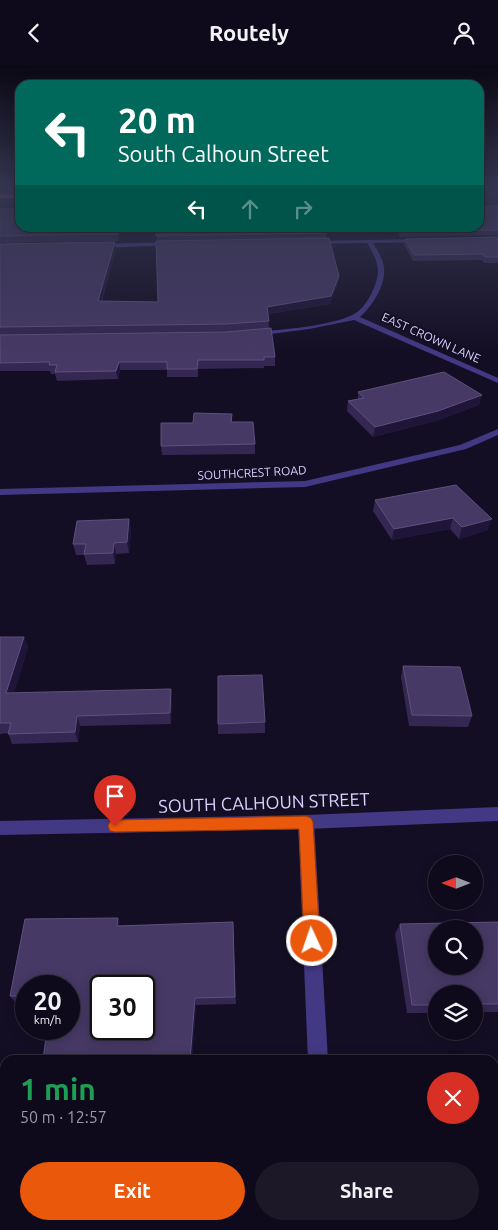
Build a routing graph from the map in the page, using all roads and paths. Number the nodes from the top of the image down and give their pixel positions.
1 (159, 244) edge
2 (372, 244) edge
3 (88, 246) edge
4 (354, 317) junction
5 (244, 335) edge
6 (498, 381) edge
7 (498, 432) edge
8 (0, 492) edge
9 (498, 814) edge
10 (306, 822) junction
11 (0, 828) edge
12 (318, 1055) edge

1 - 3 street
2 - 4 street
4 - 5 street
4 - 6 street, EAST CROWN LANE
7 - 8 street, SOUTHCREST ROAD
9 - 10 street, SOUTH CALHOUN STREET
10 - 11 street, SOUTH CALHOUN STREET
10 - 12 street

